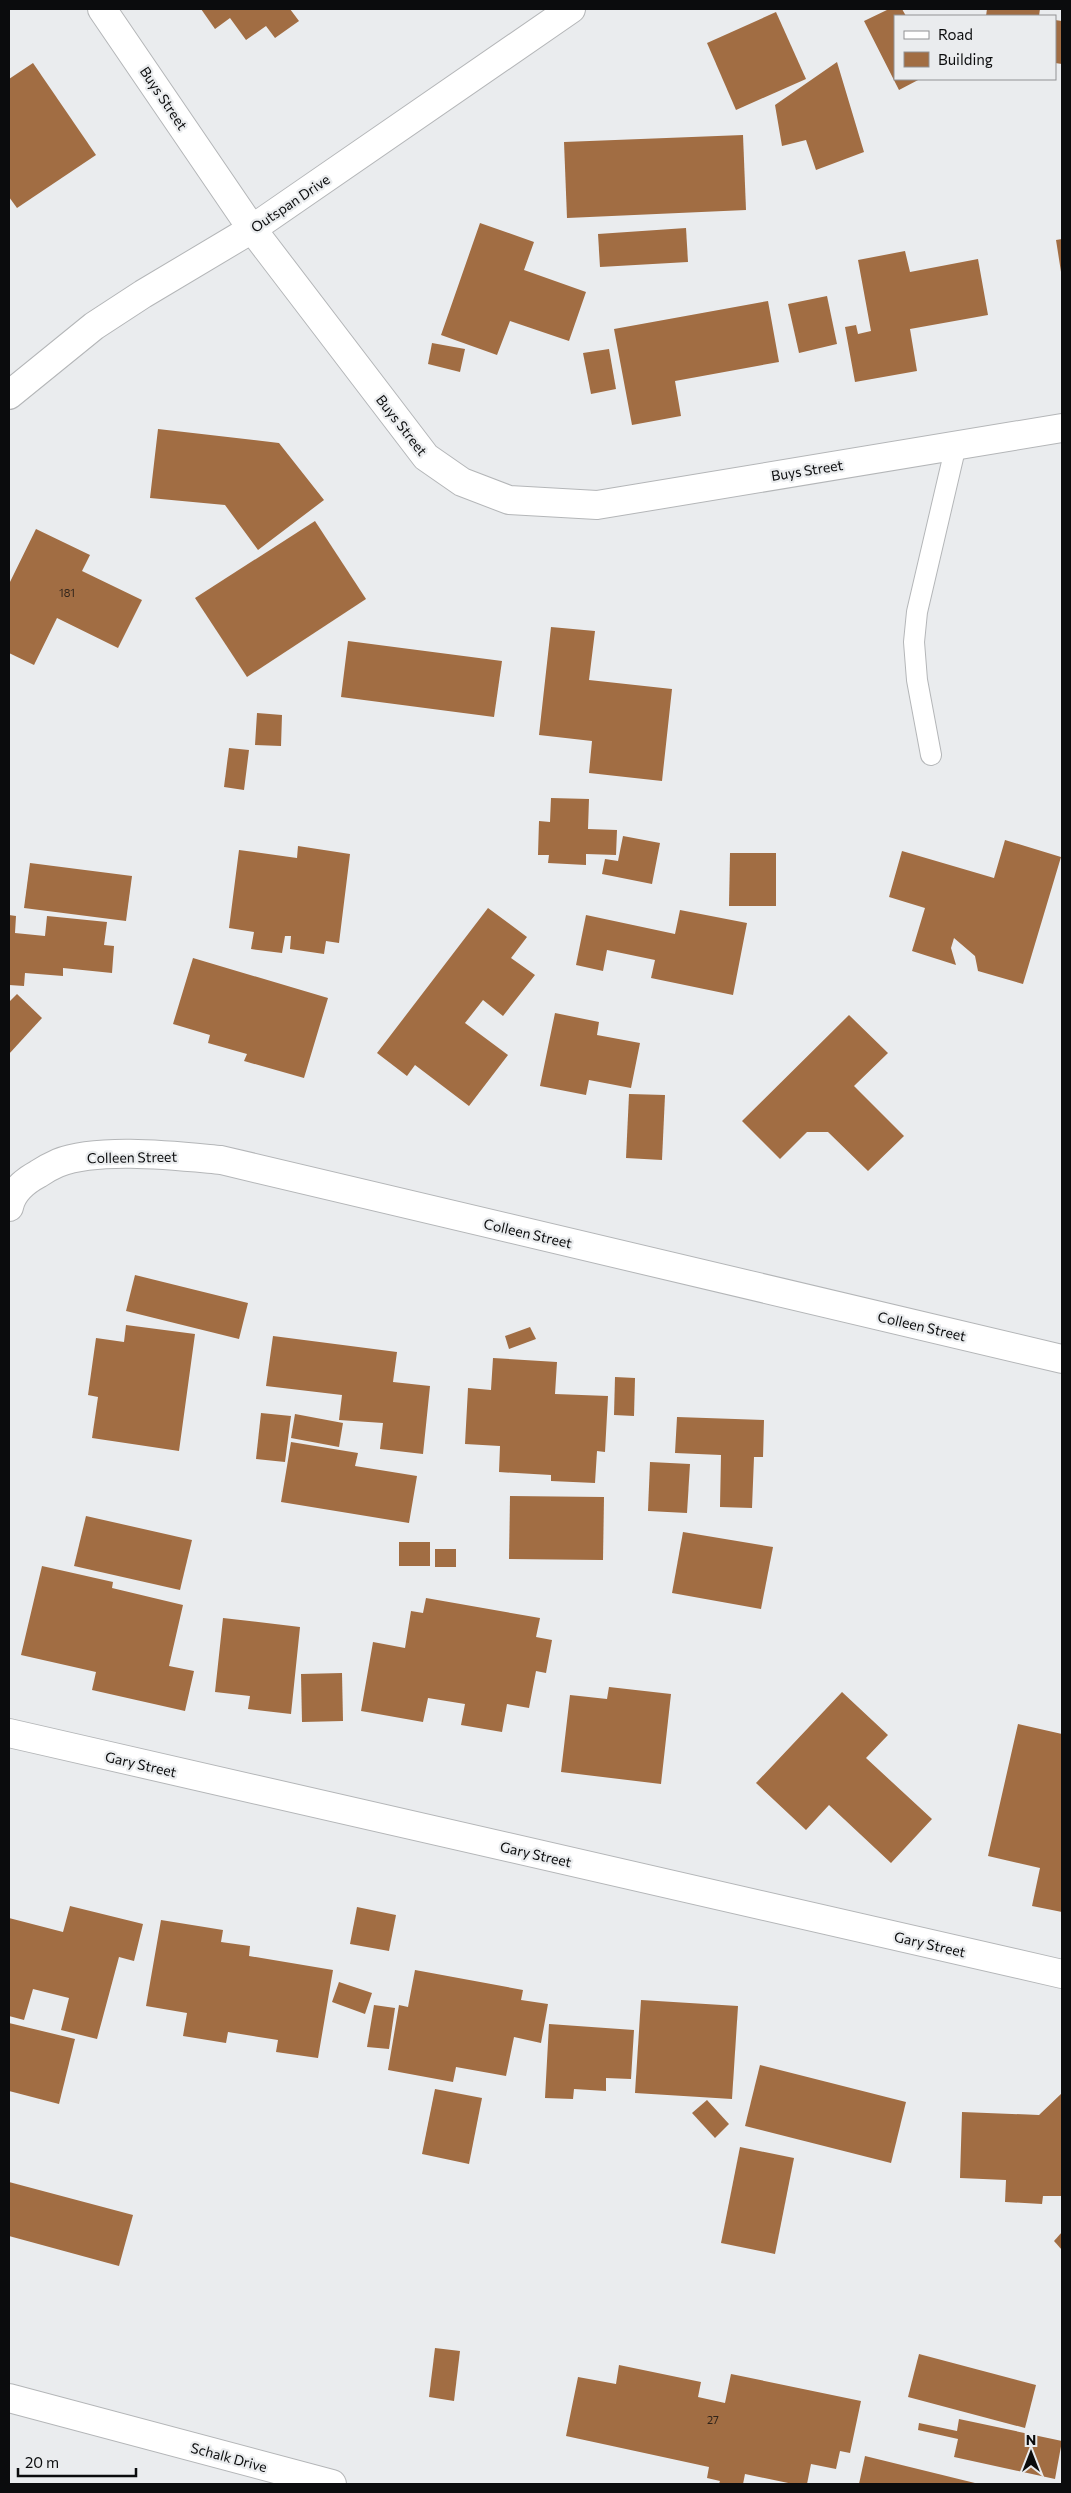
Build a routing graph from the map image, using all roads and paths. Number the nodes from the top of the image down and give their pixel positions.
1 (102, 9) edge
2 (571, 9) edge
3 (252, 229) junction
4 (9, 395) edge
5 (1062, 428) edge
6 (956, 445) junction
7 (931, 755) dead end
8 (9, 1207) edge
9 (1062, 1359) edge
10 (9, 1733) edge
11 (1062, 1974) edge
12 (9, 2398) edge
13 (332, 2484) edge

1 - 3 street, Buys Street
2 - 3 street, Outspan Drive
3 - 4 street, Outspan Drive
3 - 6 street, Buys Street
5 - 6 street, Buys Street
6 - 7 lane
8 - 9 street, Colleen Street
10 - 11 street, Gary Street
12 - 13 street, Schalk Drive

